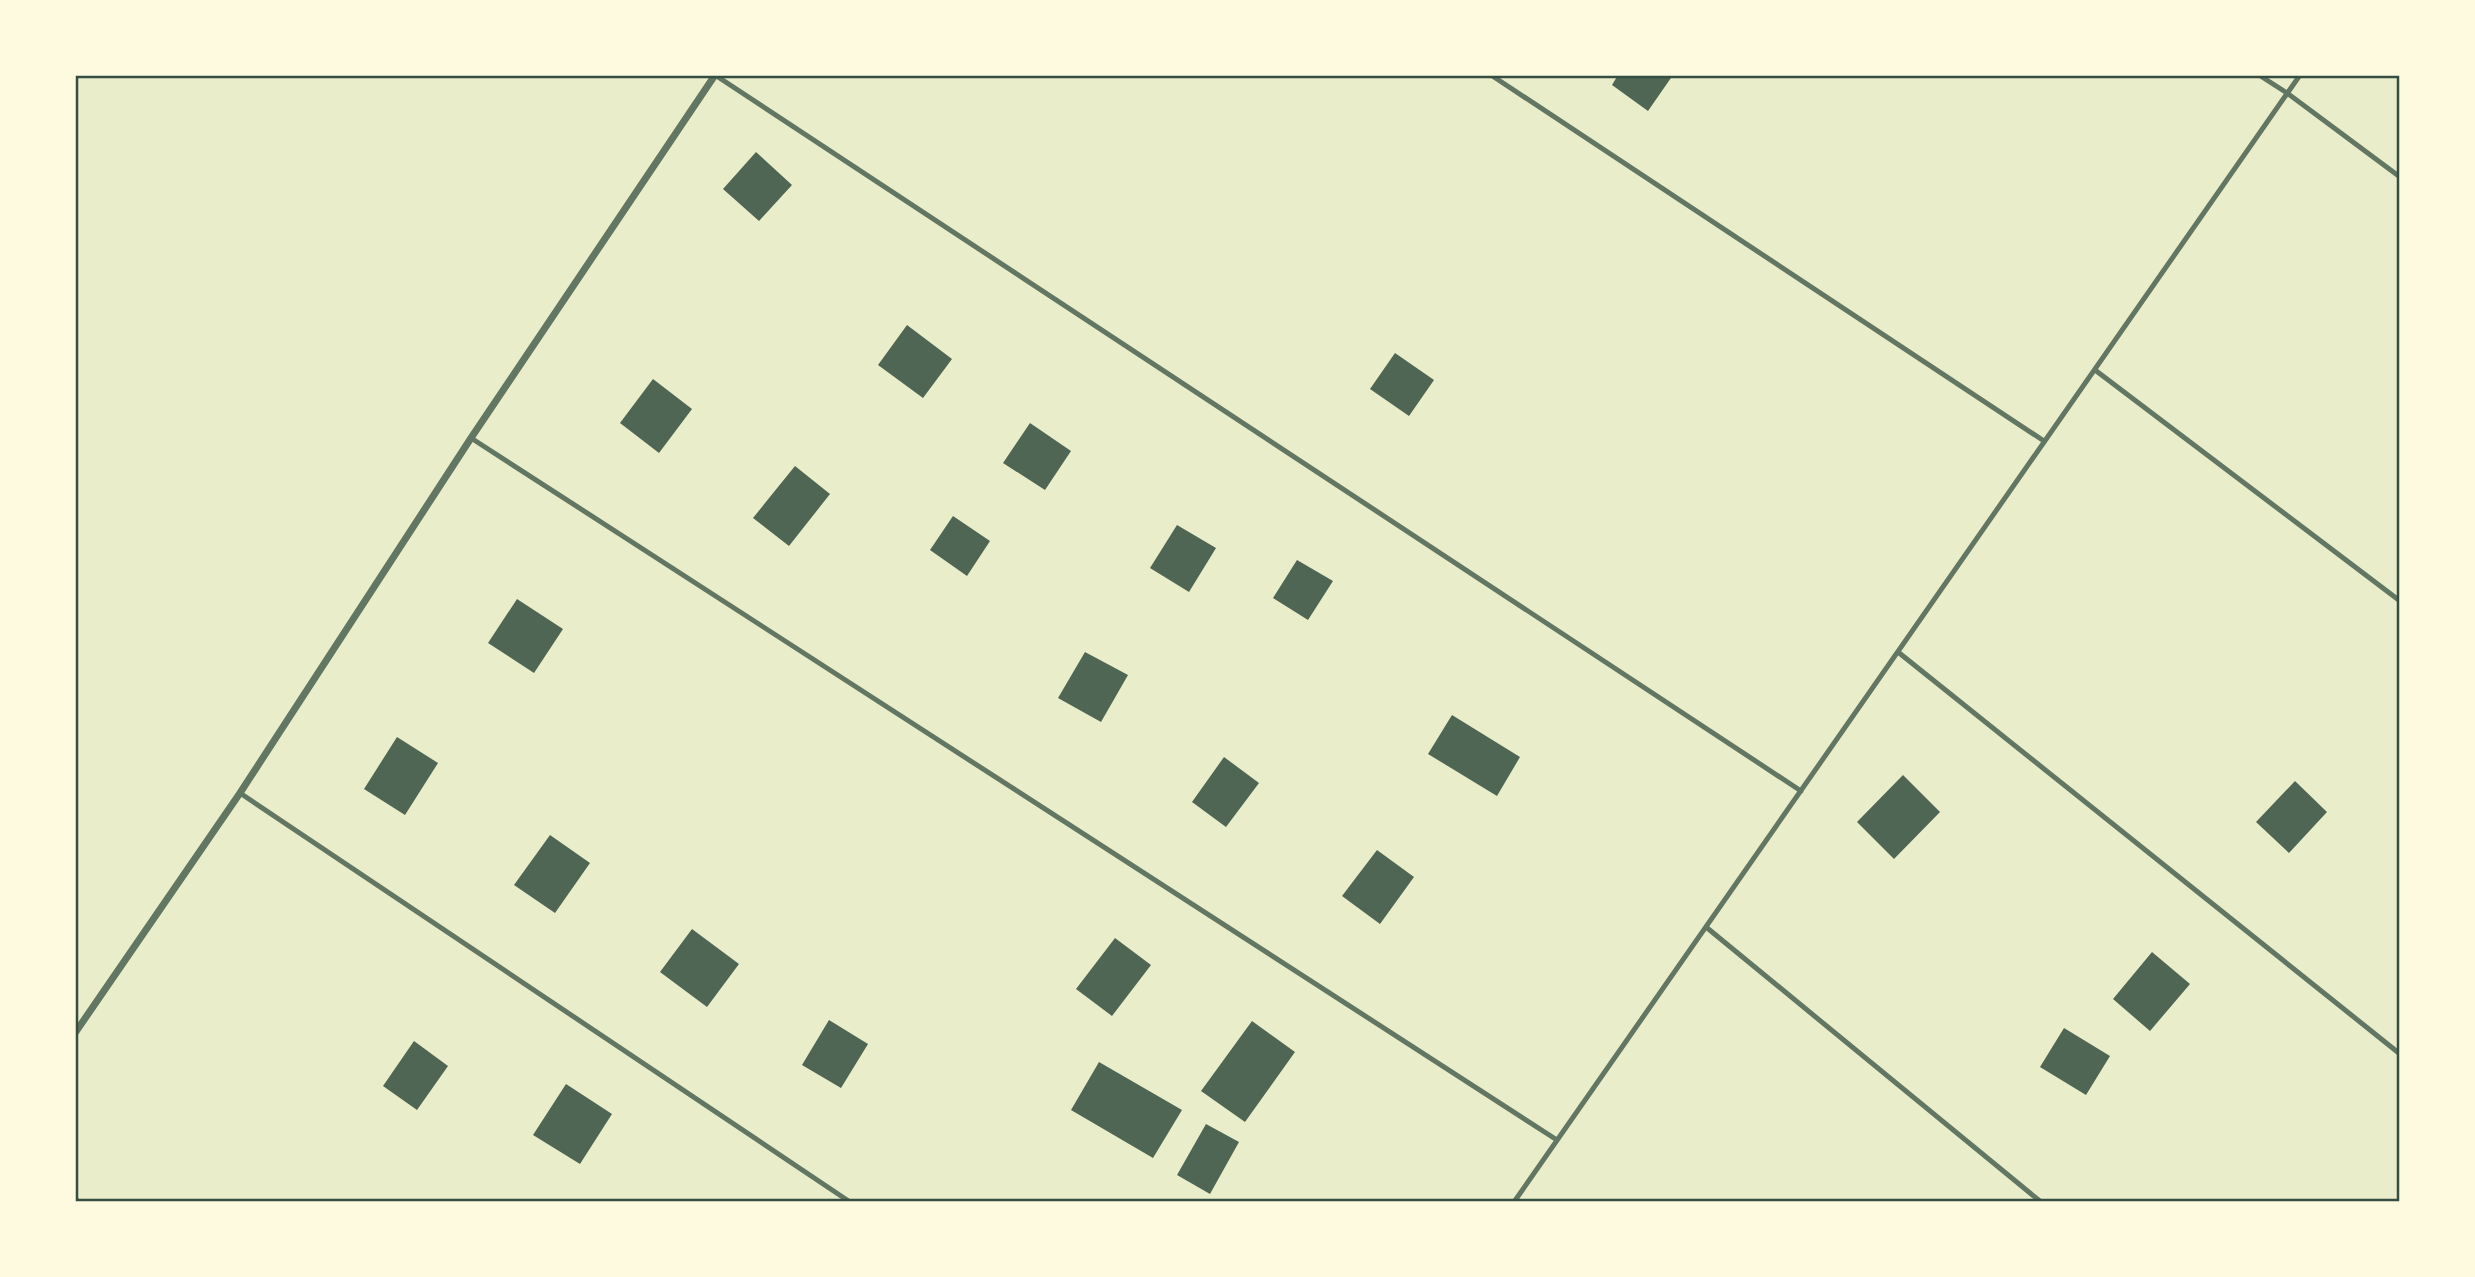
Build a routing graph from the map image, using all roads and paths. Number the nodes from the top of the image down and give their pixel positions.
1 (715, 75) edge
2 (1490, 75) edge
3 (2259, 75) edge
4 (2300, 75) edge
5 (2287, 93) junction
6 (2400, 177) edge
7 (2095, 370) junction
8 (471, 438) junction
9 (2044, 442) junction
10 (2400, 601) edge
11 (1898, 652) junction
12 (1801, 791) junction
13 (240, 793) junction
14 (1706, 927) junction
15 (75, 1033) edge
16 (2400, 1054) edge
17 (1557, 1140) junction
18 (850, 1202) edge
19 (1514, 1202) edge
20 (2041, 1202) edge

1 - 8 street
1 - 12 lane
2 - 9 lane
3 - 5 lane
4 - 5 lane
5 - 6 lane
5 - 7 lane
7 - 9 lane
7 - 10 lane
8 - 13 street
8 - 17 lane
9 - 11 lane
11 - 12 lane
11 - 16 lane
12 - 14 lane
13 - 15 street
13 - 18 lane
14 - 17 lane
14 - 20 lane
17 - 19 lane

